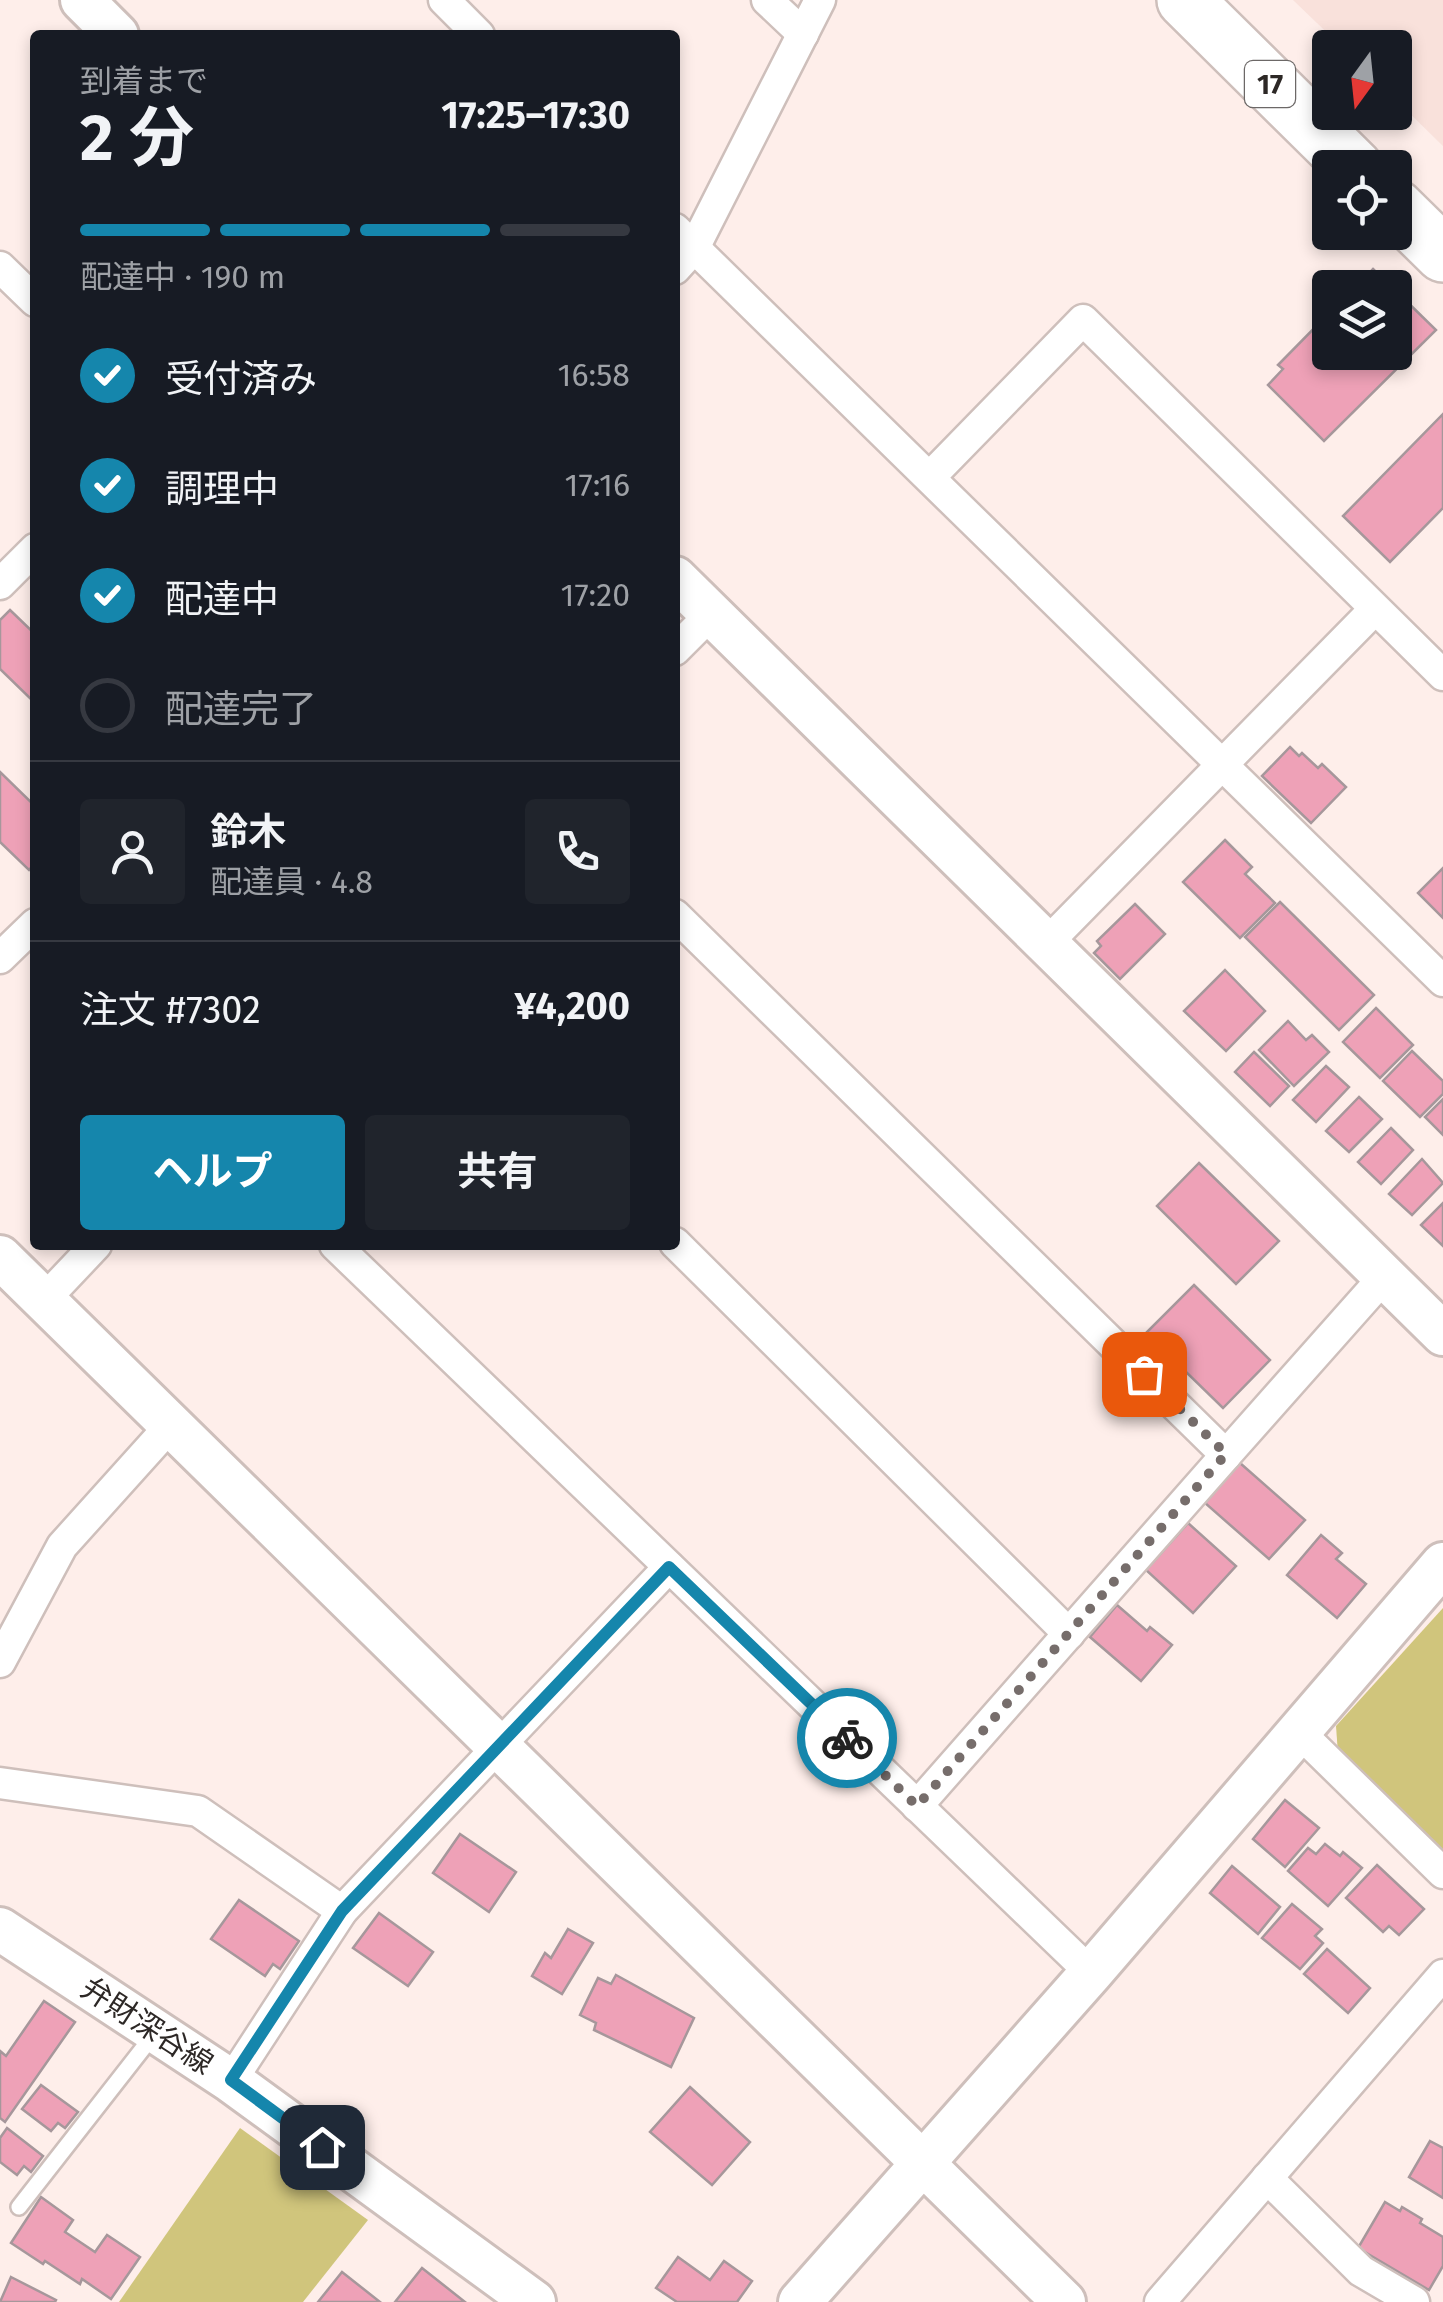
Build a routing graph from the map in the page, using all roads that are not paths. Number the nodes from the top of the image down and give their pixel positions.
1 (82, 0) edge
2 (444, 0) edge
3 (767, 0) edge
4 (820, 0) edge
5 (1184, 0) edge
6 (111, 30) edge
7 (474, 30) edge
8 (803, 34) junction
9 (1337, 150) edge
10 (1412, 223) edge
11 (681, 249) edge
12 (1443, 254) edge
13 (0, 267) edge
14 (30, 295) edge
15 (930, 477) junction
16 (30, 554) edge
17 (680, 583) edge
18 (0, 584) edge
19 (1375, 609) junction
20 (712, 613) junction
21 (680, 645) edge
22 (1443, 675) edge
23 (1223, 762) junction
24 (680, 919) edge
25 (30, 929) edge
26 (1046, 944) junction
27 (0, 958) edge
28 (1443, 981) edge
29 (680, 1247) edge
30 (91, 1250) edge
31 (340, 1250) edge
32 (0, 1257) edge
33 (1384, 1276) junction
34 (44, 1300) junction
35 (1443, 1334) edge
36 (170, 1426) junction
37 (1226, 1454) junction
38 (1443, 1564) edge
39 (669, 1567) junction
40 (1069, 1634) junction
41 (4, 1642) edge
42 (1300, 1733) junction
43 (495, 1746) junction
44 (0, 1784) edge
45 (917, 1806) junction
46 (1443, 1873) edge
47 (342, 1911) junction
48 (0, 1929) edge
49 (1091, 1974) junction
50 (1443, 1974) edge
51 (156, 2032) junction
52 (231, 2080) junction
53 (921, 2165) junction
54 (1267, 2178) junction
55 (19, 2207) dead end
56 (534, 2302) edge
57 (800, 2302) edge
58 (1064, 2302) edge
59 (1160, 2302) edge
60 (1414, 2302) edge

1 - 6 street
2 - 7 street
3 - 8 street
4 - 8 street
5 - 9 highway, 17
8 - 11 street
10 - 12 highway
11 - 15 street
13 - 14 street
15 - 19 street
15 - 23 street
16 - 18 street
17 - 20 street
19 - 22 street
19 - 23 street
20 - 21 street
20 - 26 street
23 - 26 street
23 - 28 street
24 - 37 street
25 - 27 street
26 - 33 street
29 - 40 street
30 - 34 street
31 - 39 street
32 - 34 street
33 - 35 street
33 - 37 street
34 - 36 street
36 - 41 street
36 - 43 street
37 - 40 street
38 - 42 street
39 - 43 street
39 - 45 street
40 - 45 street
42 - 46 street
42 - 49 street
43 - 47 street
43 - 53 street
44 - 47 street
45 - 49 street
47 - 52 street
48 - 51 street, 弁財深谷線
49 - 53 street
50 - 54 street
51 - 52 street, 弁財深谷線
51 - 55 lane
52 - 56 street, 弁財深谷線
53 - 57 street
53 - 58 street
54 - 59 street
54 - 60 street

